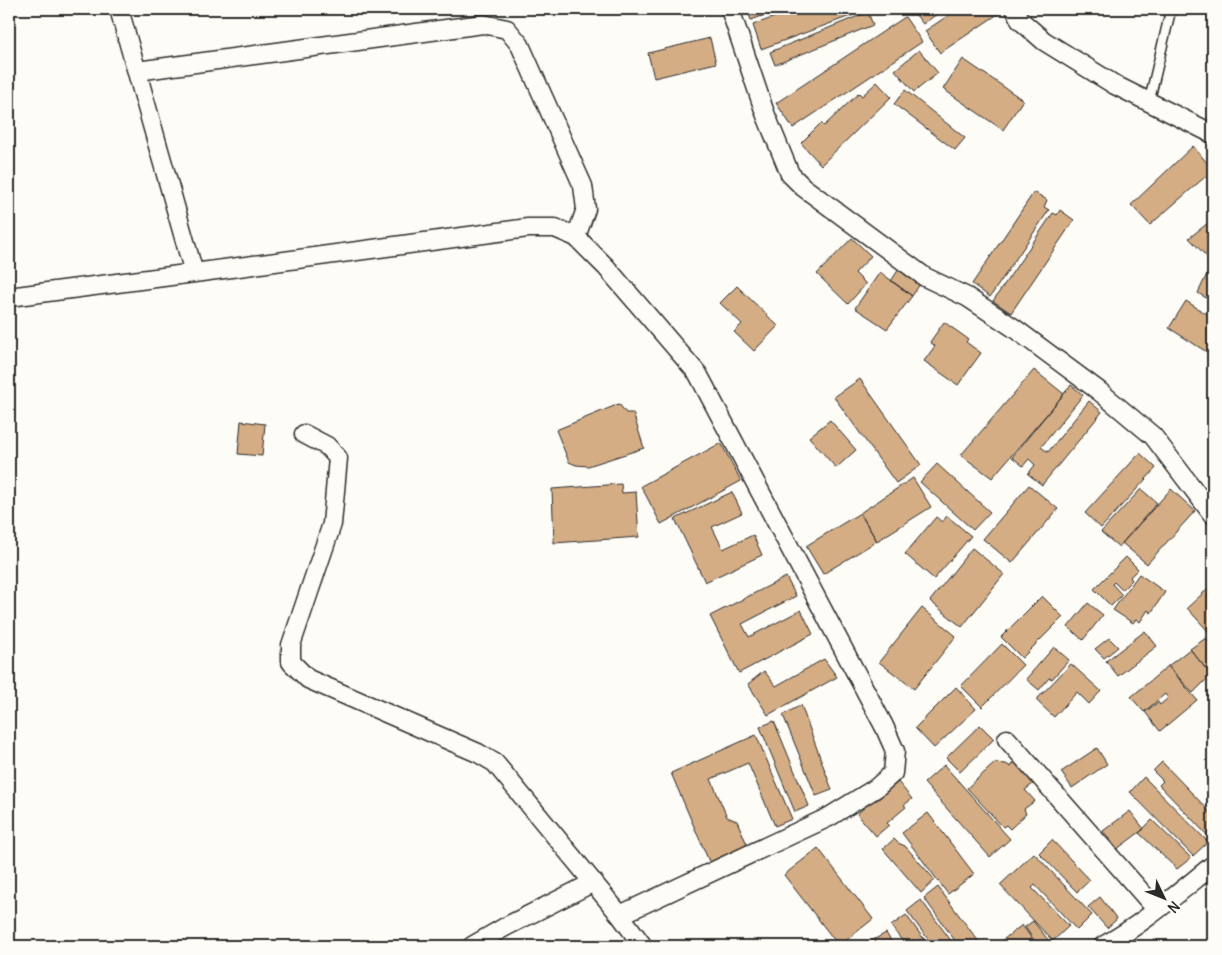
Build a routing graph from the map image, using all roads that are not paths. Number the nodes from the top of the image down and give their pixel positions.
1 (120, 9) edge
2 (730, 9) edge
3 (1015, 9) edge
4 (1171, 9) edge
5 (137, 71) junction
6 (1149, 102) junction
7 (1213, 134) edge
8 (576, 237) junction
9 (194, 273) junction
10 (9, 297) edge
11 (304, 434) dead end
12 (1213, 515) edge
13 (1007, 739) dead end
14 (1213, 865) edge
15 (594, 882) junction
16 (1156, 910) junction
17 (620, 915) junction
18 (1115, 944) edge
19 (472, 946) edge
20 (643, 946) edge

1 - 5 street
2 - 12 street
3 - 6 street
4 - 6 lane
5 - 8 street
5 - 9 street
6 - 7 street
8 - 9 street
8 - 17 street
9 - 10 street
11 - 15 street
13 - 16 street
14 - 16 street
15 - 17 street
15 - 19 street
16 - 18 street
17 - 20 street

